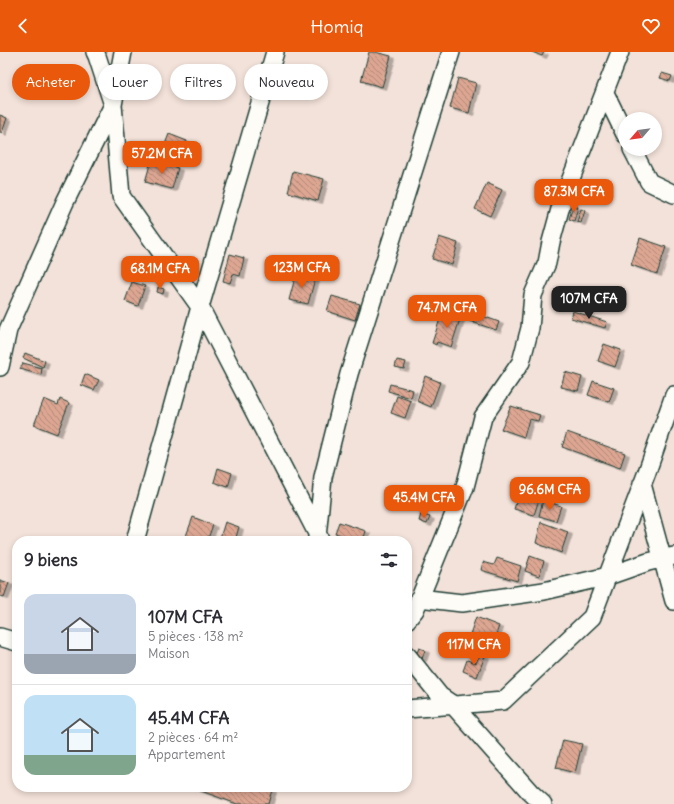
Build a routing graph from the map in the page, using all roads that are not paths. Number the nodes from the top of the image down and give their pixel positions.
1 (94, 52) edge
2 (123, 52) edge
3 (275, 52) edge
4 (451, 52) edge
5 (620, 52) edge
6 (604, 93) junction
7 (113, 105) junction
8 (618, 120) edge
9 (636, 156) edge
10 (674, 194) edge
11 (200, 307) junction
12 (0, 367) edge
13 (674, 396) edge
14 (642, 484) junction
15 (136, 536) edge
16 (316, 536) edge
17 (318, 536) edge
18 (668, 558) edge
19 (608, 576) junction
20 (419, 598) junction
21 (674, 601) edge
22 (412, 613) edge
23 (412, 662) edge
24 (452, 704) junction
25 (412, 708) edge
26 (543, 804) edge

1 - 7 street
2 - 7 street
3 - 11 street
4 - 17 street
5 - 6 street
6 - 8 street
6 - 20 street
7 - 11 street
7 - 12 street
9 - 10 street
11 - 15 street
11 - 16 street
13 - 14 street
14 - 18 street
14 - 19 street
18 - 19 street
18 - 21 street
19 - 20 street
19 - 24 street
20 - 22 street
23 - 24 street
24 - 25 street
24 - 26 street

